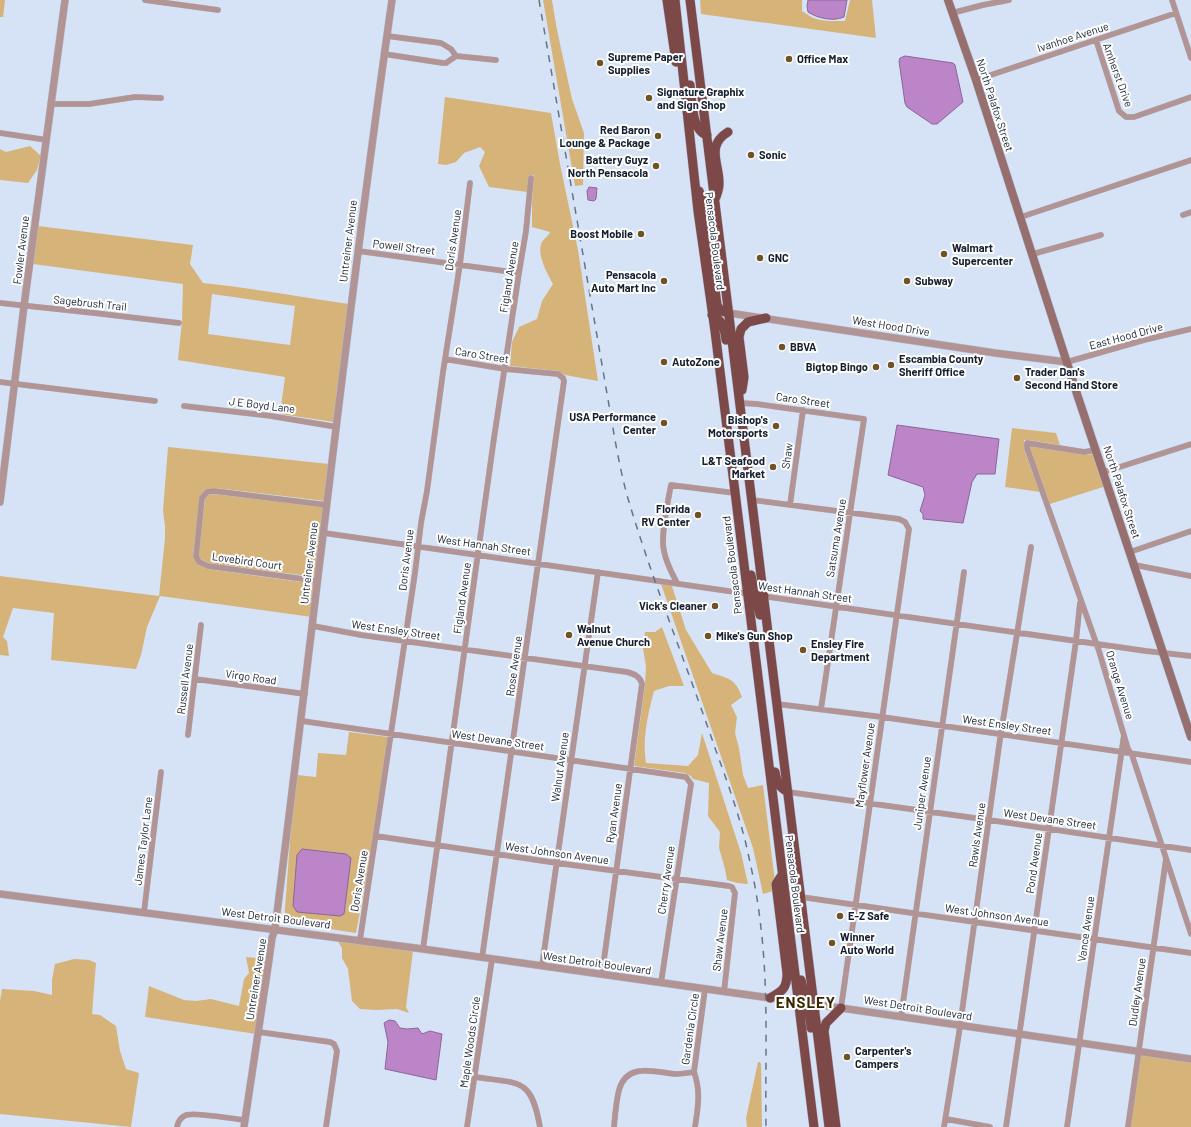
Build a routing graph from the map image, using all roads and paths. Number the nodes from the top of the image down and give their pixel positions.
1 (65, 0) edge
2 (145, 0) edge
3 (392, 0) edge
4 (667, 0) edge
5 (674, 0) edge
6 (691, 0) edge
7 (948, 0) edge
8 (1009, 0) edge
9 (1172, 0) edge
10 (218, 10) dead end
11 (952, 13) junction
12 (1176, 13) junction
13 (678, 32) junction
14 (387, 36) junction
15 (1096, 40) junction
16 (384, 54) junction
17 (456, 56) junction
18 (1191, 58) edge
19 (496, 60) dead end
20 (976, 80) junction
21 (1191, 97) edge
22 (161, 98) dead end
23 (52, 104) junction
24 (686, 108) junction
25 (728, 132) dead end
26 (0, 133) edge
27 (706, 135) junction
28 (46, 140) junction
29 (1191, 160) edge
30 (531, 178) dead end
31 (695, 182) junction
32 (470, 183) dead end
33 (715, 201) junction
34 (1191, 212) edge
35 (1183, 215) dead end
36 (1021, 217) junction
37 (1101, 235) dead end
38 (358, 251) junction
39 (1032, 254) junction
40 (460, 264) junction
41 (519, 273) junction
42 (0, 303) edge
43 (24, 306) junction
44 (729, 313) junction
45 (712, 315) junction
46 (766, 318) junction
47 (178, 323) dead end
48 (1191, 329) edge
49 (445, 359) junction
50 (1067, 362) junction
51 (505, 369) junction
52 (563, 378) joint
53 (0, 382) edge
54 (15, 383) junction
55 (155, 401) dead end
56 (740, 403) junction
57 (184, 406) dead end
58 (802, 410) junction
59 (741, 415) junction
60 (864, 419) joint
61 (336, 427) junction
62 (1191, 444) edge
63 (1096, 450) junction
64 (1104, 472) junction
65 (735, 493) junction
66 (752, 500) junction
67 (0, 502) edge
68 (327, 505) junction
69 (790, 505) junction
70 (850, 513) junction
71 (1191, 531) edge
72 (324, 533) junction
73 (419, 546) junction
74 (1031, 547) dead end
75 (1130, 552) junction
76 (478, 554) junction
77 (539, 563) junction
78 (1134, 565) junction
79 (598, 572) junction
80 (964, 572) dead end
81 (1191, 576) edge
82 (318, 581) junction
83 (678, 583) junction
84 (748, 594) junction
85 (764, 596) junction
86 (1081, 601) junction
87 (836, 606) junction
88 (897, 615) junction
89 (956, 623) junction
90 (201, 625) dead end
91 (313, 626) junction
92 (1017, 632) junction
93 (405, 641) junction
94 (1076, 641) junction
95 (1096, 644) junction
96 (465, 650) junction
97 (1164, 653) junction
98 (1191, 656) edge
99 (525, 658) junction
100 (584, 665) junction
101 (195, 679) junction
102 (641, 679) joint
103 (775, 693) junction
104 (305, 694) junction
105 (777, 704) junction
106 (821, 709) junction
107 (882, 717) junction
108 (302, 721) junction
109 (763, 721) junction
110 (942, 726) junction
111 (1001, 734) junction
112 (1124, 734) junction
113 (188, 735) dead end
114 (391, 735) junction
115 (1191, 737) edge
116 (452, 743) junction
117 (1062, 743) junction
118 (512, 752) junction
119 (1121, 752) junction
120 (1131, 753) junction
121 (571, 760) junction
122 (1191, 762) edge
123 (631, 768) junction
124 (162, 772) dead end
125 (690, 780) joint
126 (788, 792) junction
127 (870, 803) junction
128 (929, 811) junction
129 (989, 820) junction
130 (1049, 829) junction
131 (376, 836) junction
132 (1109, 837) junction
133 (438, 845) junction
134 (1162, 846) junction
135 (1191, 850) edge
136 (497, 854) junction
137 (1166, 859) junction
138 (557, 863) junction
139 (616, 871) junction
140 (782, 875) junction
141 (676, 879) junction
142 (735, 890) joint
143 (0, 894) edge
144 (785, 897) junction
145 (801, 897) junction
146 (856, 904) junction
147 (144, 912) junction
148 (915, 913) junction
149 (975, 922) junction
150 (276, 929) junction
151 (1035, 930) junction
152 (1191, 934) edge
153 (1094, 939) junction
154 (360, 940) junction
155 (1154, 948) junction
156 (423, 949) junction
157 (1191, 953) edge
158 (482, 958) junction
159 (492, 959) junction
160 (542, 966) junction
161 (602, 974) junction
162 (661, 983) junction
163 (705, 989) junction
164 (724, 992) junction
165 (770, 998) junction
166 (798, 1002) junction
167 (814, 1004) junction
168 (841, 1008) junction
169 (901, 1017) junction
170 (960, 1026) junction
171 (259, 1032) junction
172 (1020, 1034) junction
173 (1079, 1043) junction
174 (1139, 1052) junction
175 (1191, 1059) edge
176 (694, 1072) junction
177 (475, 1077) junction
178 (946, 1119) junction
179 (245, 1124) edge
180 (176, 1127) edge
181 (326, 1127) edge
182 (467, 1127) edge
183 (540, 1127) edge
184 (614, 1127) edge
185 (695, 1127) edge
186 (814, 1127) edge
187 (823, 1127) edge
188 (829, 1127) edge
189 (836, 1127) edge
190 (944, 1127) edge
191 (990, 1127) edge
192 (1006, 1127) edge
193 (1066, 1127) edge
194 (1128, 1127) edge

1 - 23 street, Fowler Avenue
2 - 10 street
3 - 14 street, Untreiner Avenue
4 - 24 highway
5 - 13 highway, Pensacola Boulevard
6 - 27 highway, Pensacola Boulevard
7 - 11 main road, North Palafox Street
8 - 11 street
9 - 12 street
11 - 20 main road, North Palafox Street
12 - 15 street, Ivanhoe Avenue
12 - 18 street
13 - 24 highway, Pensacola Boulevard
13 - 27 highway
14 - 16 street, Untreiner Avenue
14 - 17 street
15 - 20 street, Ivanhoe Avenue
15 - 21 street, Amherst Drive
16 - 17 street
16 - 38 street, Untreiner Avenue
17 - 19 street
20 - 36 main road, North Palafox Street
22 - 23 street
23 - 28 street, Fowler Avenue
24 - 31 highway, Pensacola Boulevard
25 - 33 highway
26 - 28 street
27 - 33 highway, Pensacola Boulevard
28 - 43 street, Fowler Avenue
29 - 36 street
30 - 41 street, Figland Avenue
31 - 44 highway
31 - 45 highway, Pensacola Boulevard
32 - 40 street, Doris Avenue
33 - 44 highway, Pensacola Boulevard
34 - 35 street
36 - 39 main road, North Palafox Street
37 - 39 street
38 - 40 street, Powell Street
38 - 61 street, Untreiner Avenue
39 - 50 main road, North Palafox Street
40 - 41 street, Powell Street
40 - 49 street, Doris Avenue
41 - 51 street, Figland Avenue
42 - 43 street, Sagebrush Trail
43 - 47 street, Sagebrush Trail
43 - 54 street, Fowler Avenue
44 - 45 street, West Hood Drive
44 - 46 street, West Hood Drive
44 - 56 highway, Pensacola Boulevard
45 - 59 highway
45 - 65 highway, Pensacola Boulevard
46 - 50 street, West Hood Drive
46 - 56 highway
48 - 50 street, East Hood Drive
49 - 51 street, Caro Street
49 - 73 street, Doris Avenue
50 - 63 main road, North Palafox Street
51 - 52 street, Caro Street
51 - 76 street, Figland Avenue
52 - 77 street, Rose Avenue
53 - 54 street
54 - 55 street
54 - 67 street, Fowler Avenue
56 - 58 street, Caro Street
56 - 59 highway, Pensacola Boulevard
57 - 61 street, J E Boyd Lane
58 - 60 street, Caro Street
58 - 69 street, Shaw
59 - 66 highway, Pensacola Boulevard
60 - 70 street, Satsuma Avenue
61 - 68 street, Untreiner Avenue
62 - 64 street
63 - 64 main road, North Palafox Street
63 - 86 street, Orange Avenue
64 - 75 main road, North Palafox Street
65 - 83 street
65 - 84 highway, Pensacola Boulevard
65 - 85 highway
66 - 69 street
66 - 85 highway, Pensacola Boulevard
68 - 72 street, Untreiner Avenue
68 - 82 street, Lovebird Court
69 - 70 street
70 - 87 street, Satsuma Avenue
70 - 88 street, Mayflower Avenue
71 - 75 street
72 - 73 street, West Hannah Street
72 - 82 street, Untreiner Avenue
73 - 76 street, West Hannah Street
73 - 93 street, Doris Avenue
74 - 92 street, Rawls Avenue
75 - 78 main road, North Palafox Street
76 - 77 street, West Hannah Street
76 - 96 street, Figland Avenue
77 - 79 street, West Hannah Street
77 - 99 street, Rose Avenue
78 - 81 street
78 - 97 main road, North Palafox Street
79 - 83 street, West Hannah Street
79 - 100 street, Walnut Avenue
80 - 89 street, Juniper Avenue
82 - 91 street, Untreiner Avenue
83 - 84 street, West Hannah Street
84 - 85 street, West Hannah Street
84 - 103 highway
84 - 109 highway, Pensacola Boulevard
85 - 87 street, West Hannah Street
85 - 103 highway, Pensacola Boulevard
86 - 94 street, Pond Avenue
86 - 95 street, Orange Avenue
87 - 88 street, West Hannah Street
87 - 106 street, Satsuma Avenue
88 - 89 street, West Hannah Street
88 - 107 street, Mayflower Avenue
89 - 92 street, West Hannah Street
89 - 110 street, Juniper Avenue
90 - 101 street, Russell Avenue
91 - 93 street, West Ensley Street
91 - 104 street, Untreiner Avenue
92 - 94 street, West Hannah Street
92 - 111 street, Rawls Avenue
93 - 96 street, West Ensley Street
93 - 114 street, Doris Avenue
94 - 95 street, West Hannah Street
94 - 117 street, Pond Avenue
95 - 97 street, West Hannah Street
95 - 112 street, Orange Avenue
96 - 99 street, West Ensley Street
96 - 116 street, Figland Avenue
97 - 98 street, West Hannah Street
97 - 115 main road, North Palafox Street
99 - 100 street, West Ensley Street
99 - 118 street, Rose Avenue
100 - 102 street, West Ensley Street
100 - 121 street, Walnut Avenue
101 - 104 street, Virgo Road
101 - 113 street, Russell Avenue
102 - 123 street, Ryan Avenue
103 - 105 highway, Pensacola Boulevard
104 - 108 street, Untreiner Avenue
105 - 106 street, West Ensley Street
105 - 126 highway, Pensacola Boulevard
106 - 107 street, West Ensley Street
107 - 110 street, West Ensley Street
107 - 127 street, Mayflower Avenue
108 - 114 street, West Devane Street
108 - 150 street, Untreiner Avenue
109 - 126 highway
109 - 140 highway, Pensacola Boulevard
110 - 111 street, West Ensley Street
110 - 128 street, Juniper Avenue
111 - 117 street, West Ensley Street
111 - 129 street, Rawls Avenue
112 - 119 street, Vance Avenue
112 - 120 street, Orange Avenue
114 - 116 street, West Devane Street
114 - 131 street, Doris Avenue
116 - 118 street, West Devane Street
116 - 133 street, Figland Avenue
117 - 119 street, West Ensley Street
117 - 130 street, Pond Avenue
118 - 121 street, West Devane Street
118 - 136 street, Rose Avenue
119 - 120 street, West Ensley Street
119 - 132 street, Vance Avenue
120 - 122 street, West Ensley Street
120 - 134 street, Orange Avenue
121 - 123 street, West Devane Street
121 - 138 street, Walnut Avenue
123 - 125 street, West Devane Street
123 - 139 street, Ryan Avenue
124 - 147 street, James Taylor Lane
125 - 141 street, Cherry Avenue
126 - 127 street, West Devane Street
126 - 145 highway, Pensacola Boulevard
127 - 128 street, West Devane Street
127 - 146 street, Mayflower Avenue
128 - 129 street, West Devane Street
128 - 148 street, Juniper Avenue
129 - 130 street, West Devane Street
129 - 149 street, Rawls Avenue
130 - 132 street, West Devane Street
130 - 151 street, Pond Avenue
131 - 133 street, West Johnson Avenue
131 - 154 street, Doris Avenue
132 - 134 street, West Devane Street
132 - 153 street, Vance Avenue
133 - 136 street, West Johnson Avenue
133 - 156 street, Figland Avenue
134 - 135 street, West Devane Street
134 - 137 street, Orange Avenue
136 - 138 street, West Johnson Avenue
136 - 158 street, Rose Avenue
137 - 152 street, Orange Avenue
137 - 155 street, Dudley Avenue
138 - 139 street, West Johnson Avenue
138 - 160 street, Walnut Avenue
139 - 141 street, West Johnson Avenue
139 - 161 street, Ryan Avenue
140 - 144 highway, Pensacola Boulevard
140 - 165 highway
141 - 142 street, West Johnson Avenue
141 - 162 street, Cherry Avenue
142 - 164 street, Shaw Avenue
143 - 147 street, West Detroit Boulevard
144 - 166 highway, Pensacola Boulevard
144 - 167 highway
145 - 146 street, West Johnson Avenue
145 - 167 highway, Pensacola Boulevard
146 - 148 street, West Johnson Avenue
146 - 168 street, Mayflower Avenue
147 - 150 street, West Detroit Boulevard
148 - 149 street, West Johnson Avenue
148 - 169 street, Juniper Avenue
149 - 151 street, West Johnson Avenue
149 - 170 street, Rawls Avenue
150 - 154 street, West Detroit Boulevard
150 - 171 street, Untreiner Avenue
151 - 153 street, West Johnson Avenue
151 - 172 street, Pond Avenue
153 - 155 street, West Johnson Avenue
153 - 173 street, Vance Avenue
154 - 156 street, West Detroit Boulevard
155 - 157 street, West Johnson Avenue
155 - 174 street, Dudley Avenue
156 - 158 street, West Detroit Boulevard
158 - 159 street, West Detroit Boulevard
159 - 160 street, West Detroit Boulevard
159 - 177 street, Maple Woods Circle
160 - 161 street, West Detroit Boulevard
161 - 162 street, West Detroit Boulevard
162 - 163 street, West Detroit Boulevard
163 - 164 street, West Detroit Boulevard
163 - 176 street, Gardenia Circle
164 - 165 street, West Detroit Boulevard
165 - 166 street, West Detroit Boulevard
166 - 167 street, West Detroit Boulevard
166 - 186 highway, Pensacola Boulevard
166 - 187 highway
167 - 168 street, West Detroit Boulevard
167 - 188 highway, Pensacola Boulevard
168 - 169 street, West Detroit Boulevard
168 - 189 highway
169 - 170 street, West Detroit Boulevard
170 - 172 street, West Detroit Boulevard
170 - 178 street, Rawls Avenue
171 - 179 street, Untreiner Avenue
171 - 181 street
172 - 173 street, West Detroit Boulevard
172 - 192 street, Pond Avenue
173 - 174 street, West Detroit Boulevard
173 - 193 street, Vance Avenue
174 - 175 street, West Detroit Boulevard
174 - 194 street, Dudley Avenue
176 - 184 street, Gardenia Circle
176 - 185 street, Gardenia Circle
177 - 182 street, Maple Woods Circle
177 - 183 street
178 - 190 street, Rawls Avenue
178 - 191 street
179 - 180 street

